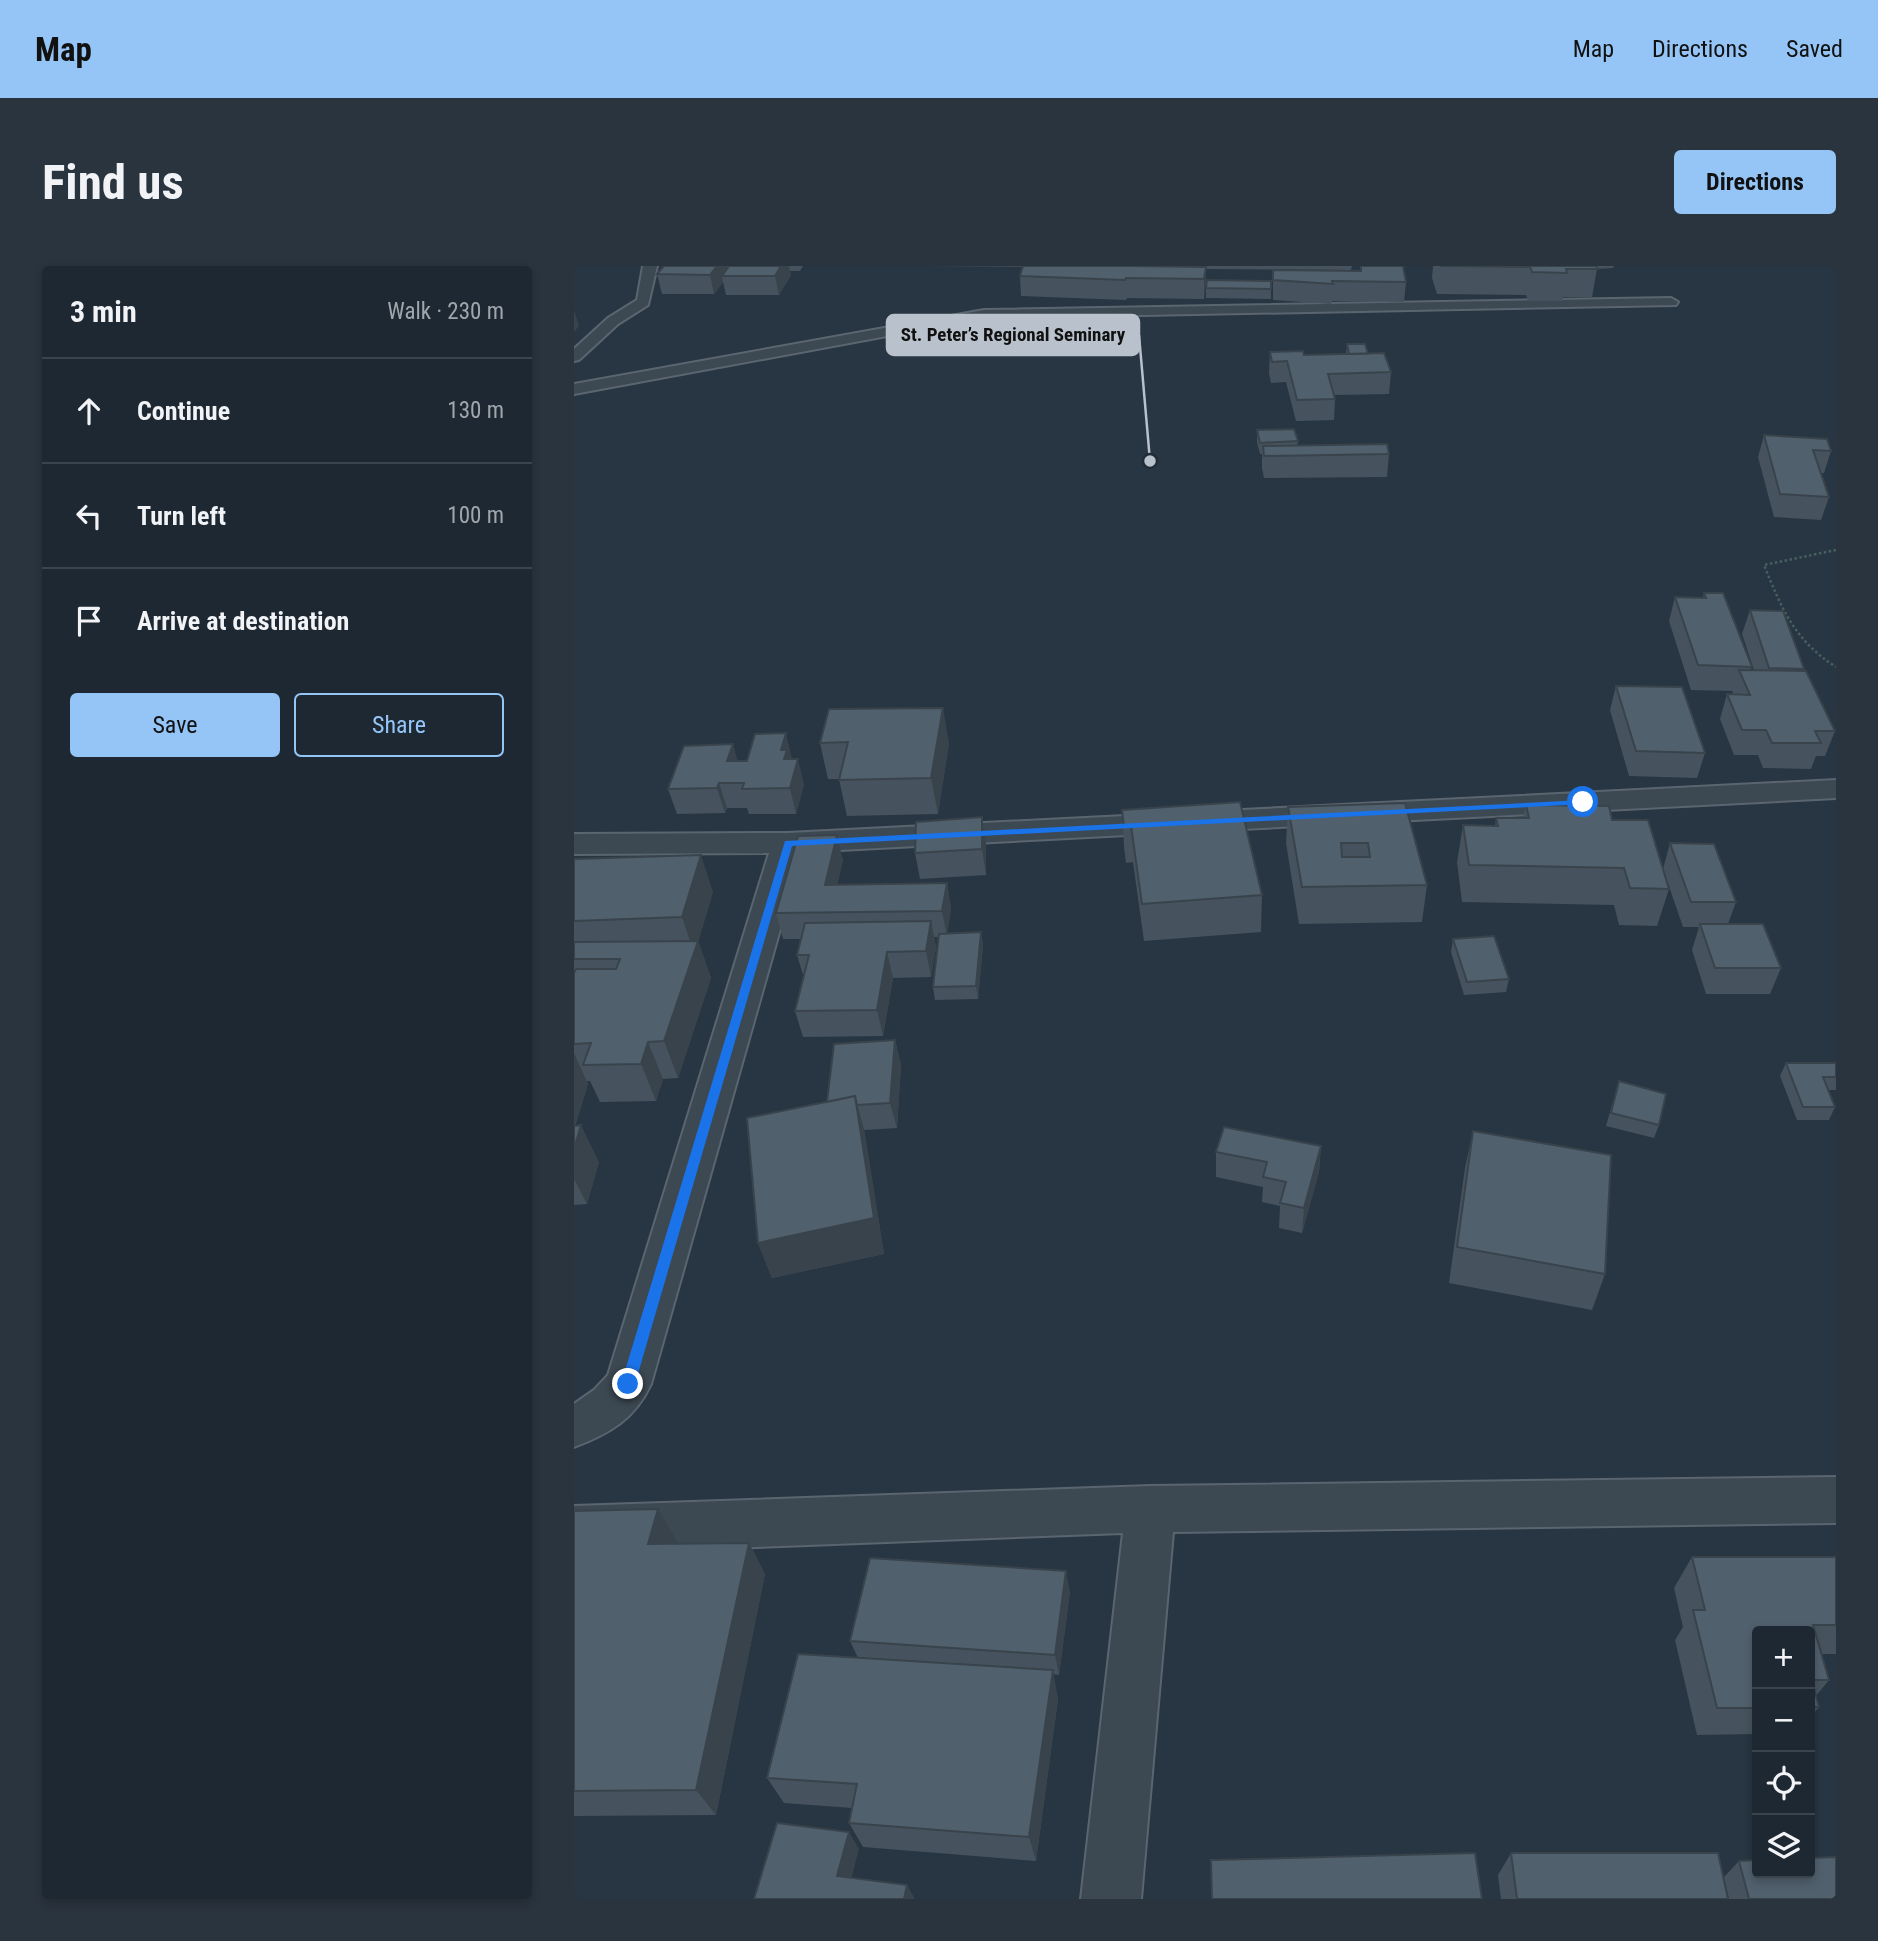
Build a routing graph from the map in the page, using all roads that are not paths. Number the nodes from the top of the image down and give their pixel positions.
1 (650, 266) edge
2 (1671, 302) dead end
3 (574, 358) edge
4 (574, 389) edge
5 (1836, 789) edge
6 (788, 843) junction
7 (574, 844) edge
8 (574, 1426) edge
9 (1836, 1500) edge
10 (1150, 1510) junction
11 (574, 1530) edge
12 (1111, 1899) edge

1 - 3 lane
2 - 4 lane
5 - 6 street
6 - 7 street
6 - 8 street
9 - 10 street
10 - 11 street
10 - 12 street

